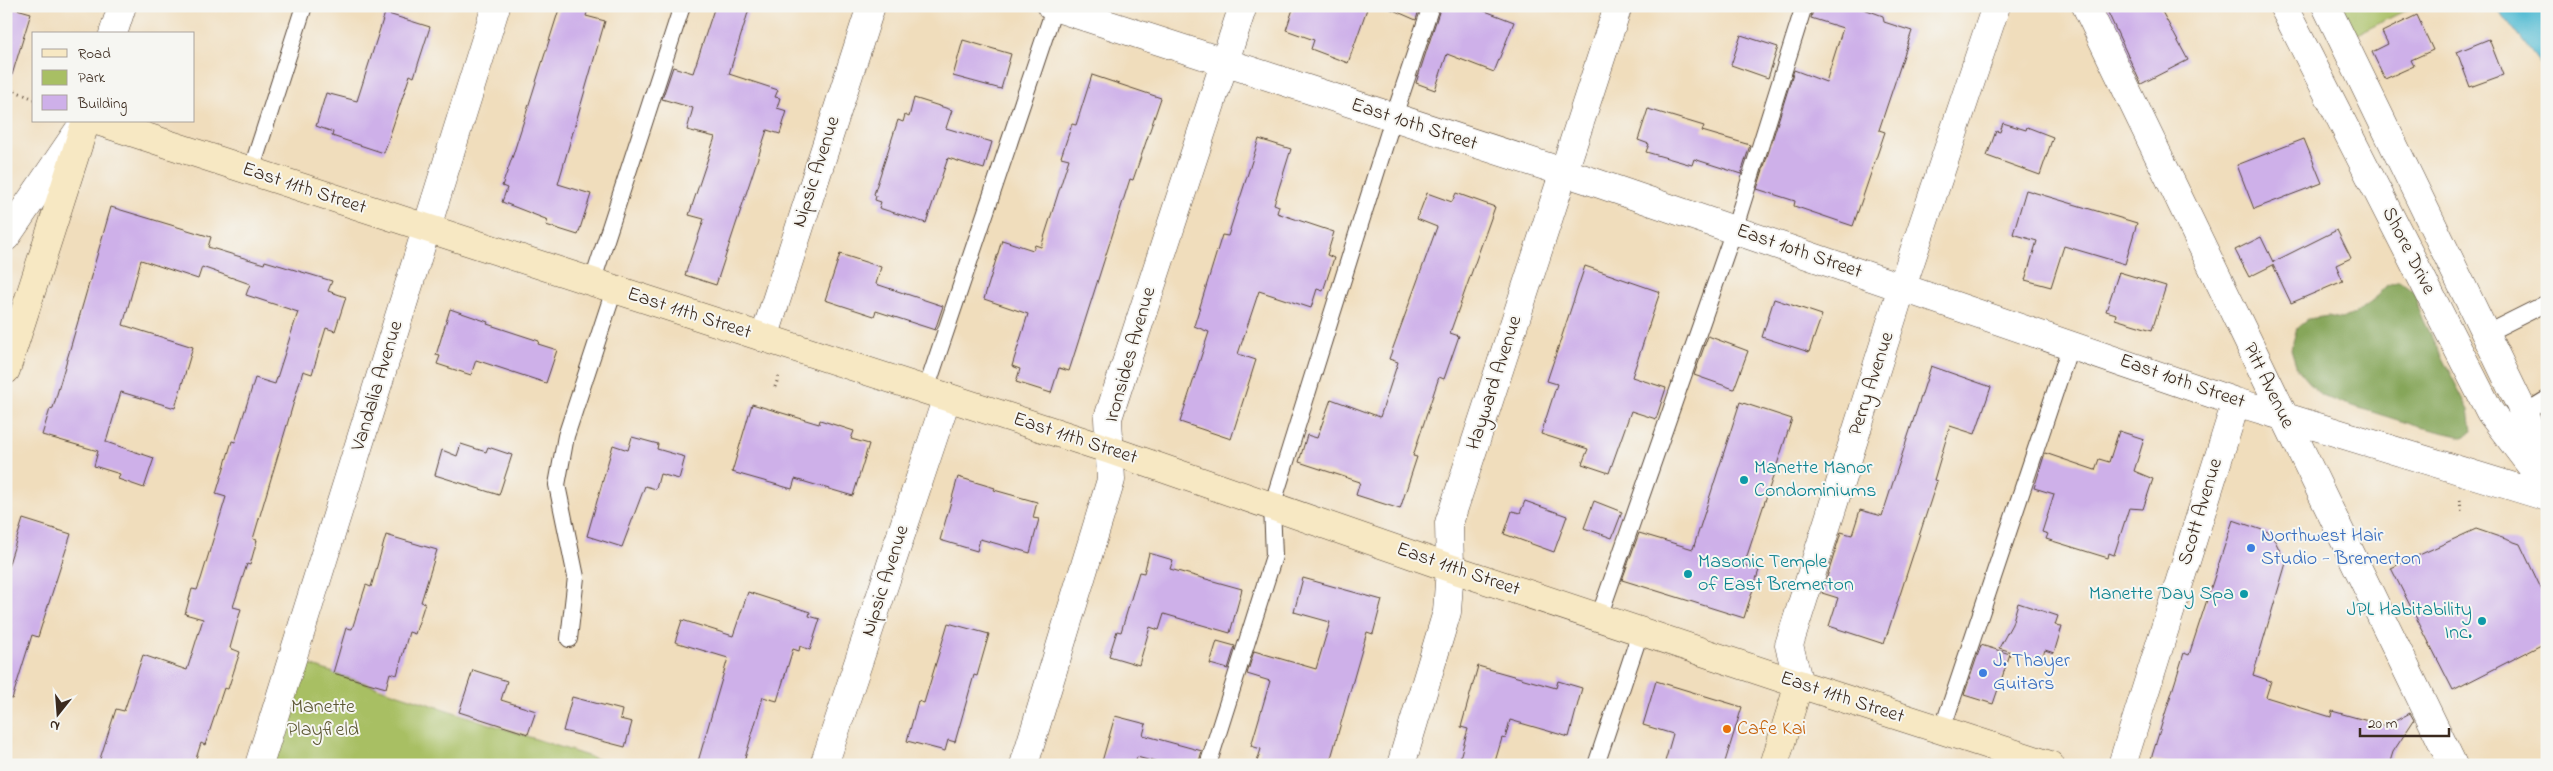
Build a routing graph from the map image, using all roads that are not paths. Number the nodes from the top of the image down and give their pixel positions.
1 (122, 6) edge
2 (304, 6) edge
3 (496, 6) edge
4 (682, 6) edge
5 (870, 6) edge
6 (1243, 6) edge
7 (1431, 6) edge
8 (1618, 6) edge
9 (1804, 6) edge
10 (1996, 6) edge
11 (2086, 6) edge
12 (2283, 6) edge
13 (2326, 6) edge
14 (1054, 7) edge
15 (115, 32) edge
16 (1224, 63) junction
17 (1393, 119) junction
18 (85, 122) edge
19 (86, 122) edge
20 (100, 122) edge
21 (251, 171) junction
22 (1564, 172) junction
23 (428, 229) junction
24 (1734, 230) junction
25 (6, 237) edge
26 (603, 287) junction
27 (1902, 287) junction
28 (2547, 303) edge
29 (2485, 334) junction
30 (764, 338) junction
31 (2071, 344) junction
32 (6, 370) edge
33 (937, 394) junction
34 (2547, 399) edge
35 (2236, 402) junction
36 (2524, 413) junction
37 (2282, 416) junction
38 (1110, 450) junction
39 (2547, 475) edge
40 (2547, 487) edge
41 (2547, 497) edge
42 (1272, 506) junction
43 (1450, 568) junction
44 (1599, 617) junction
45 (1641, 630) junction
46 (569, 639) dead end
47 (1799, 684) junction
48 (1942, 730) junction
49 (259, 765) edge
50 (824, 765) edge
51 (1024, 765) edge
52 (1208, 765) edge
53 (1401, 765) edge
54 (1596, 765) edge
55 (1774, 765) edge
56 (2050, 765) edge
57 (2122, 765) edge
58 (2453, 765) edge

1 - 15 street
2 - 21 lane
3 - 23 street, Vandalia Avenue
4 - 26 lane
5 - 30 street, Nipsic Avenue
6 - 16 street, Ironsides Avenue
7 - 17 lane
8 - 22 street, Hayward Avenue
9 - 24 lane
10 - 27 street, Perry Avenue
11 - 37 street, Pitt Avenue
12 - 40 street, Shore Drive
13 - 29 street, Shore Drive
14 - 16 street, East 10th Street
14 - 33 lane
16 - 17 street, East 10th Street
16 - 38 street, Ironsides Avenue
17 - 22 street, East 10th Street
17 - 42 lane
18 - 25 street
19 - 32 main road
20 - 21 main road, East 11th Street
21 - 23 main road, East 11th Street
22 - 24 street, East 10th Street
22 - 43 street, Hayward Avenue
23 - 26 main road, East 11th Street
23 - 49 street, Vandalia Avenue
24 - 27 street, East 10th Street
24 - 44 lane
26 - 30 main road, East 11th Street
26 - 46 lane
27 - 31 street, East 10th Street
27 - 47 street, Perry Avenue
28 - 29 lane
29 - 36 street, Shore Drive
30 - 33 main road, East 11th Street
31 - 35 street, East 10th Street
31 - 48 lane
33 - 38 main road, East 11th Street
33 - 50 street, Nipsic Avenue
34 - 36 lane
35 - 37 street, East 10th Street
35 - 57 street, Scott Avenue
36 - 39 street, Shore Drive
37 - 41 street, East 10th Street
37 - 58 street, Pitt Avenue
38 - 42 main road, East 11th Street
38 - 51 street, Ironsides Avenue
42 - 43 main road, East 11th Street
42 - 52 lane
43 - 44 main road, East 11th Street
43 - 53 street, Hayward Avenue
44 - 45 main road, East 11th Street
45 - 47 main road, East 11th Street
45 - 54 lane
47 - 48 main road, East 11th Street
47 - 55 main road
48 - 56 main road, East 11th Street

